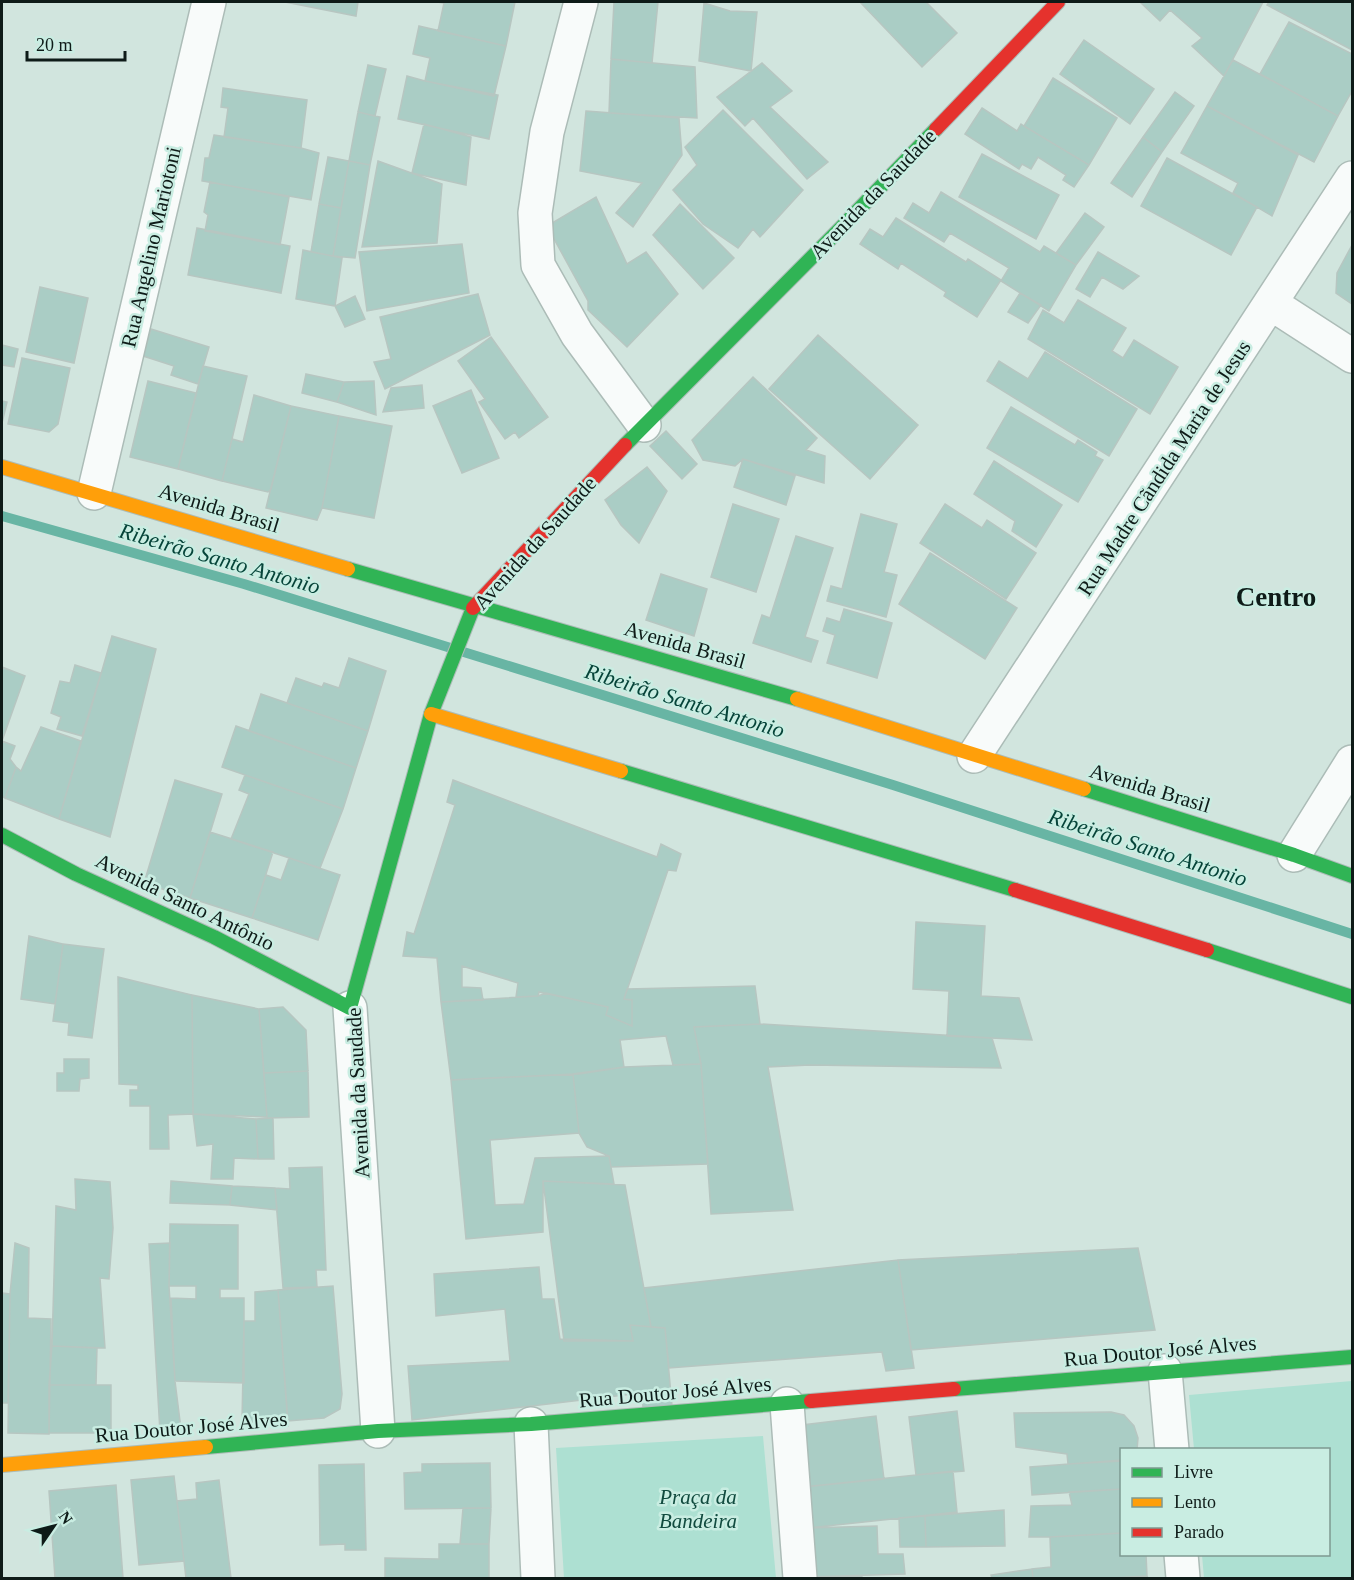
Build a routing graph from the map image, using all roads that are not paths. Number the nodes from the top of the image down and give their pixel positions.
1 (208, 2) edge
2 (580, 2) edge
3 (1058, 2) edge
4 (1353, 178) edge
5 (1272, 304) junction
6 (1353, 356) edge
7 (644, 425) junction
8 (2, 467) edge
9 (94, 493) junction
10 (474, 607) junction
11 (431, 714) junction
12 (974, 756) junction
13 (1353, 762) edge
14 (2, 835) edge
15 (1294, 855) junction
16 (1353, 876) edge
17 (1353, 997) edge
18 (350, 1008) junction
19 (1353, 1357) edge
20 (1165, 1371) junction
21 (787, 1404) junction
22 (531, 1424) junction
23 (378, 1431) junction
24 (1172, 1448) edge
25 (2, 1465) edge
26 (1181, 1556) edge
27 (537, 1578) edge
28 (800, 1578) edge
29 (1183, 1578) edge

1 - 9 street, Rua Angelino Mariotoni
2 - 7 street
3 - 7 main road, Avenida da Saudade
4 - 5 street, Rua Madre Cãndida Maria de Jesus
5 - 6 street
5 - 12 street, Rua Madre Cãndida Maria de Jesus
7 - 10 main road, Avenida da Saudade
8 - 9 main road, Avenida Brasil
9 - 10 main road, Avenida Brasil
10 - 11 main road, Avenida da Saudade
10 - 12 main road, Avenida Brasil
11 - 17 main road
11 - 18 main road, Avenida da Saudade
12 - 15 main road, Avenida Brasil
13 - 15 street
14 - 18 main road, Avenida Santo Antônio
15 - 16 main road, Avenida Brasil
18 - 23 street, Avenida da Saudade
19 - 20 main road, Rua Doutor José Alves
20 - 21 main road, Rua Doutor José Alves
20 - 24 street
21 - 22 main road, Rua Doutor José Alves
21 - 28 street
22 - 23 main road, Rua Doutor José Alves
22 - 27 street
23 - 25 main road, Rua Doutor José Alves
26 - 29 street

